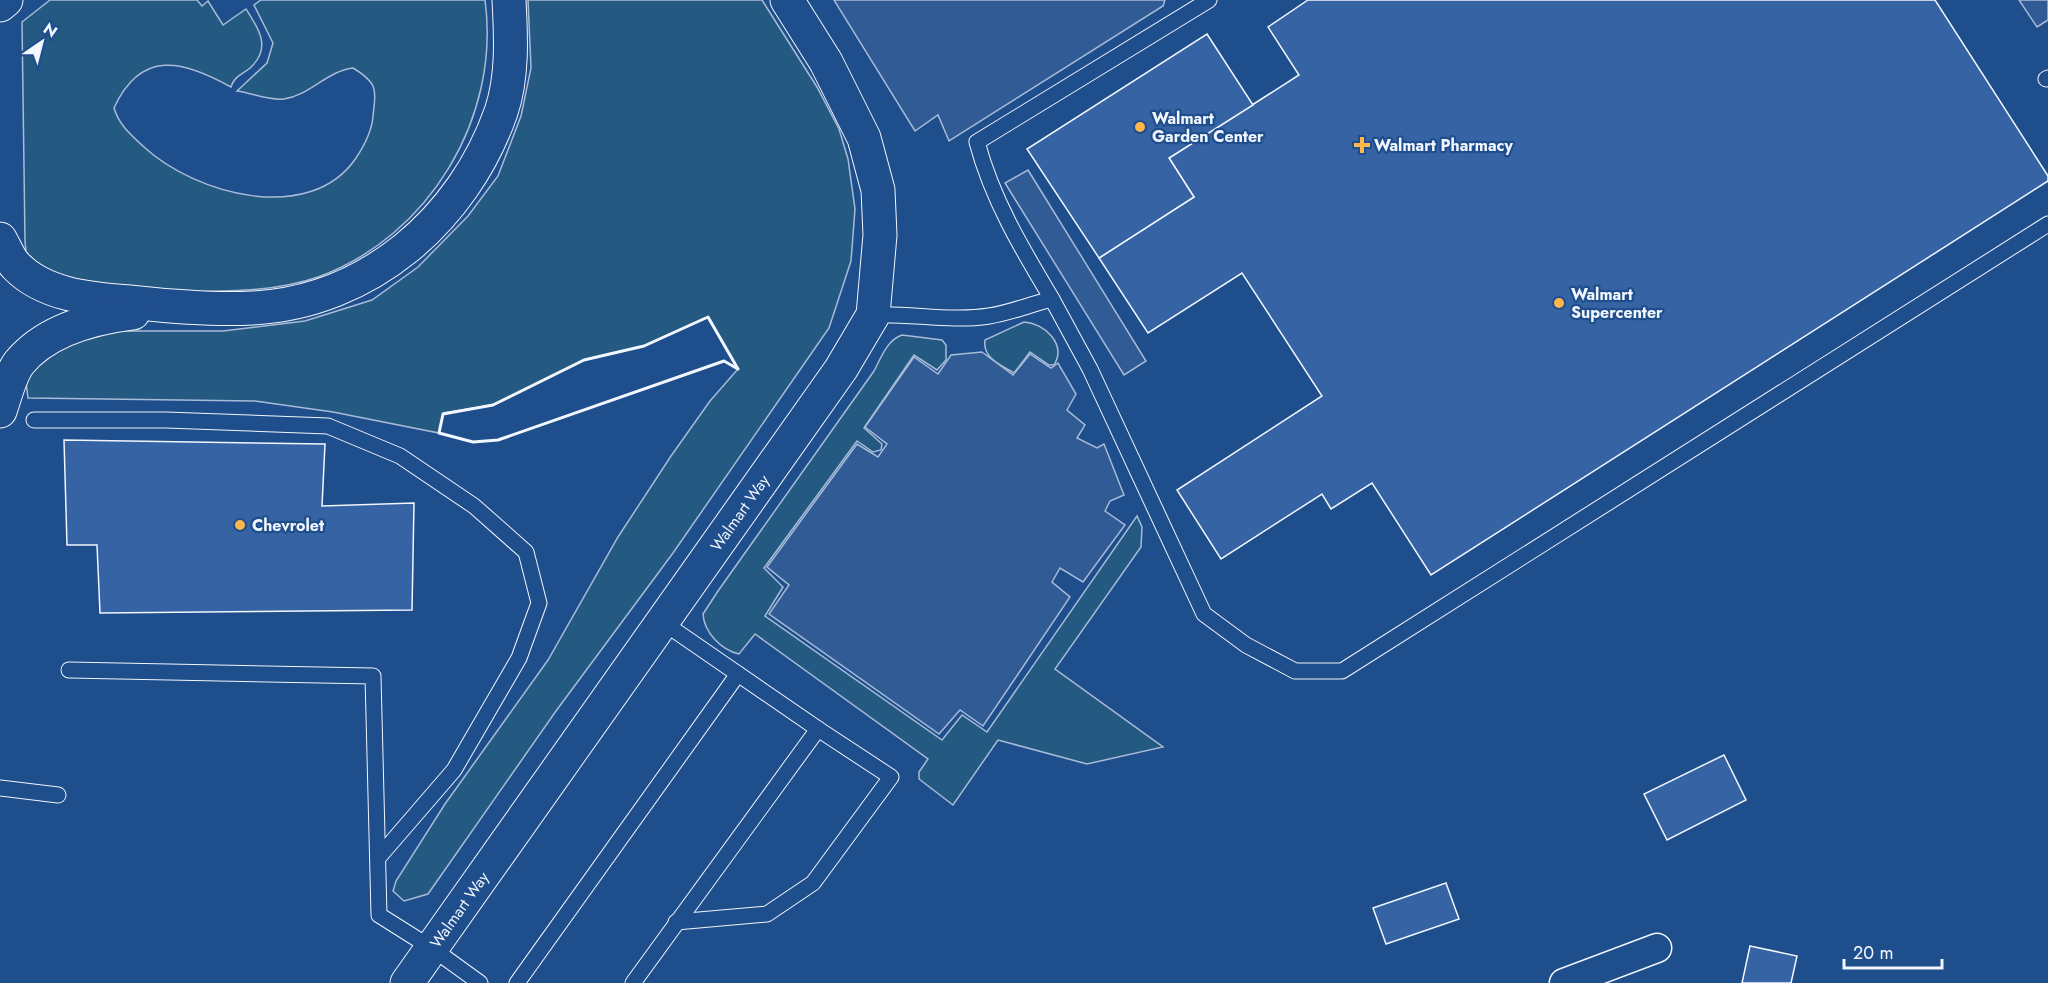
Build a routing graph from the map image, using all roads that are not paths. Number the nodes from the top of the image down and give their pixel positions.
1 (6, 0) edge
2 (509, 0) edge
3 (787, 0) edge
4 (1201, 2) edge
5 (0, 5) edge
6 (2048, 224) edge
7 (0, 239) edge
8 (1052, 299) junction
9 (183, 307) junction
10 (873, 315) junction
11 (0, 411) edge
12 (34, 420) dead end
13 (664, 623) junction
14 (69, 670) dead end
15 (738, 674) junction
16 (818, 729) junction
17 (0, 788) edge
18 (58, 795) dead end
19 (378, 858) junction
20 (676, 922) junction
21 (1657, 948) dead end
22 (433, 949) junction
23 (407, 983) edge
24 (480, 983) edge
25 (517, 983) edge
26 (633, 983) edge
27 (1564, 983) edge

1 - 5 main road
2 - 9 main road
3 - 10 main road, Walmart Way
4 - 8 lane
6 - 8 lane
7 - 9 main road
8 - 10 lane
9 - 11 main road
10 - 13 main road, Walmart Way
12 - 19 lane
13 - 15 lane
13 - 22 main road, Walmart Way
14 - 19 lane
15 - 16 lane
15 - 25 lane
16 - 20 lane
16 - 20 lane
17 - 18 lane
19 - 22 lane
20 - 26 lane
21 - 27 street
22 - 23 main road, Walmart Way
22 - 24 lane

